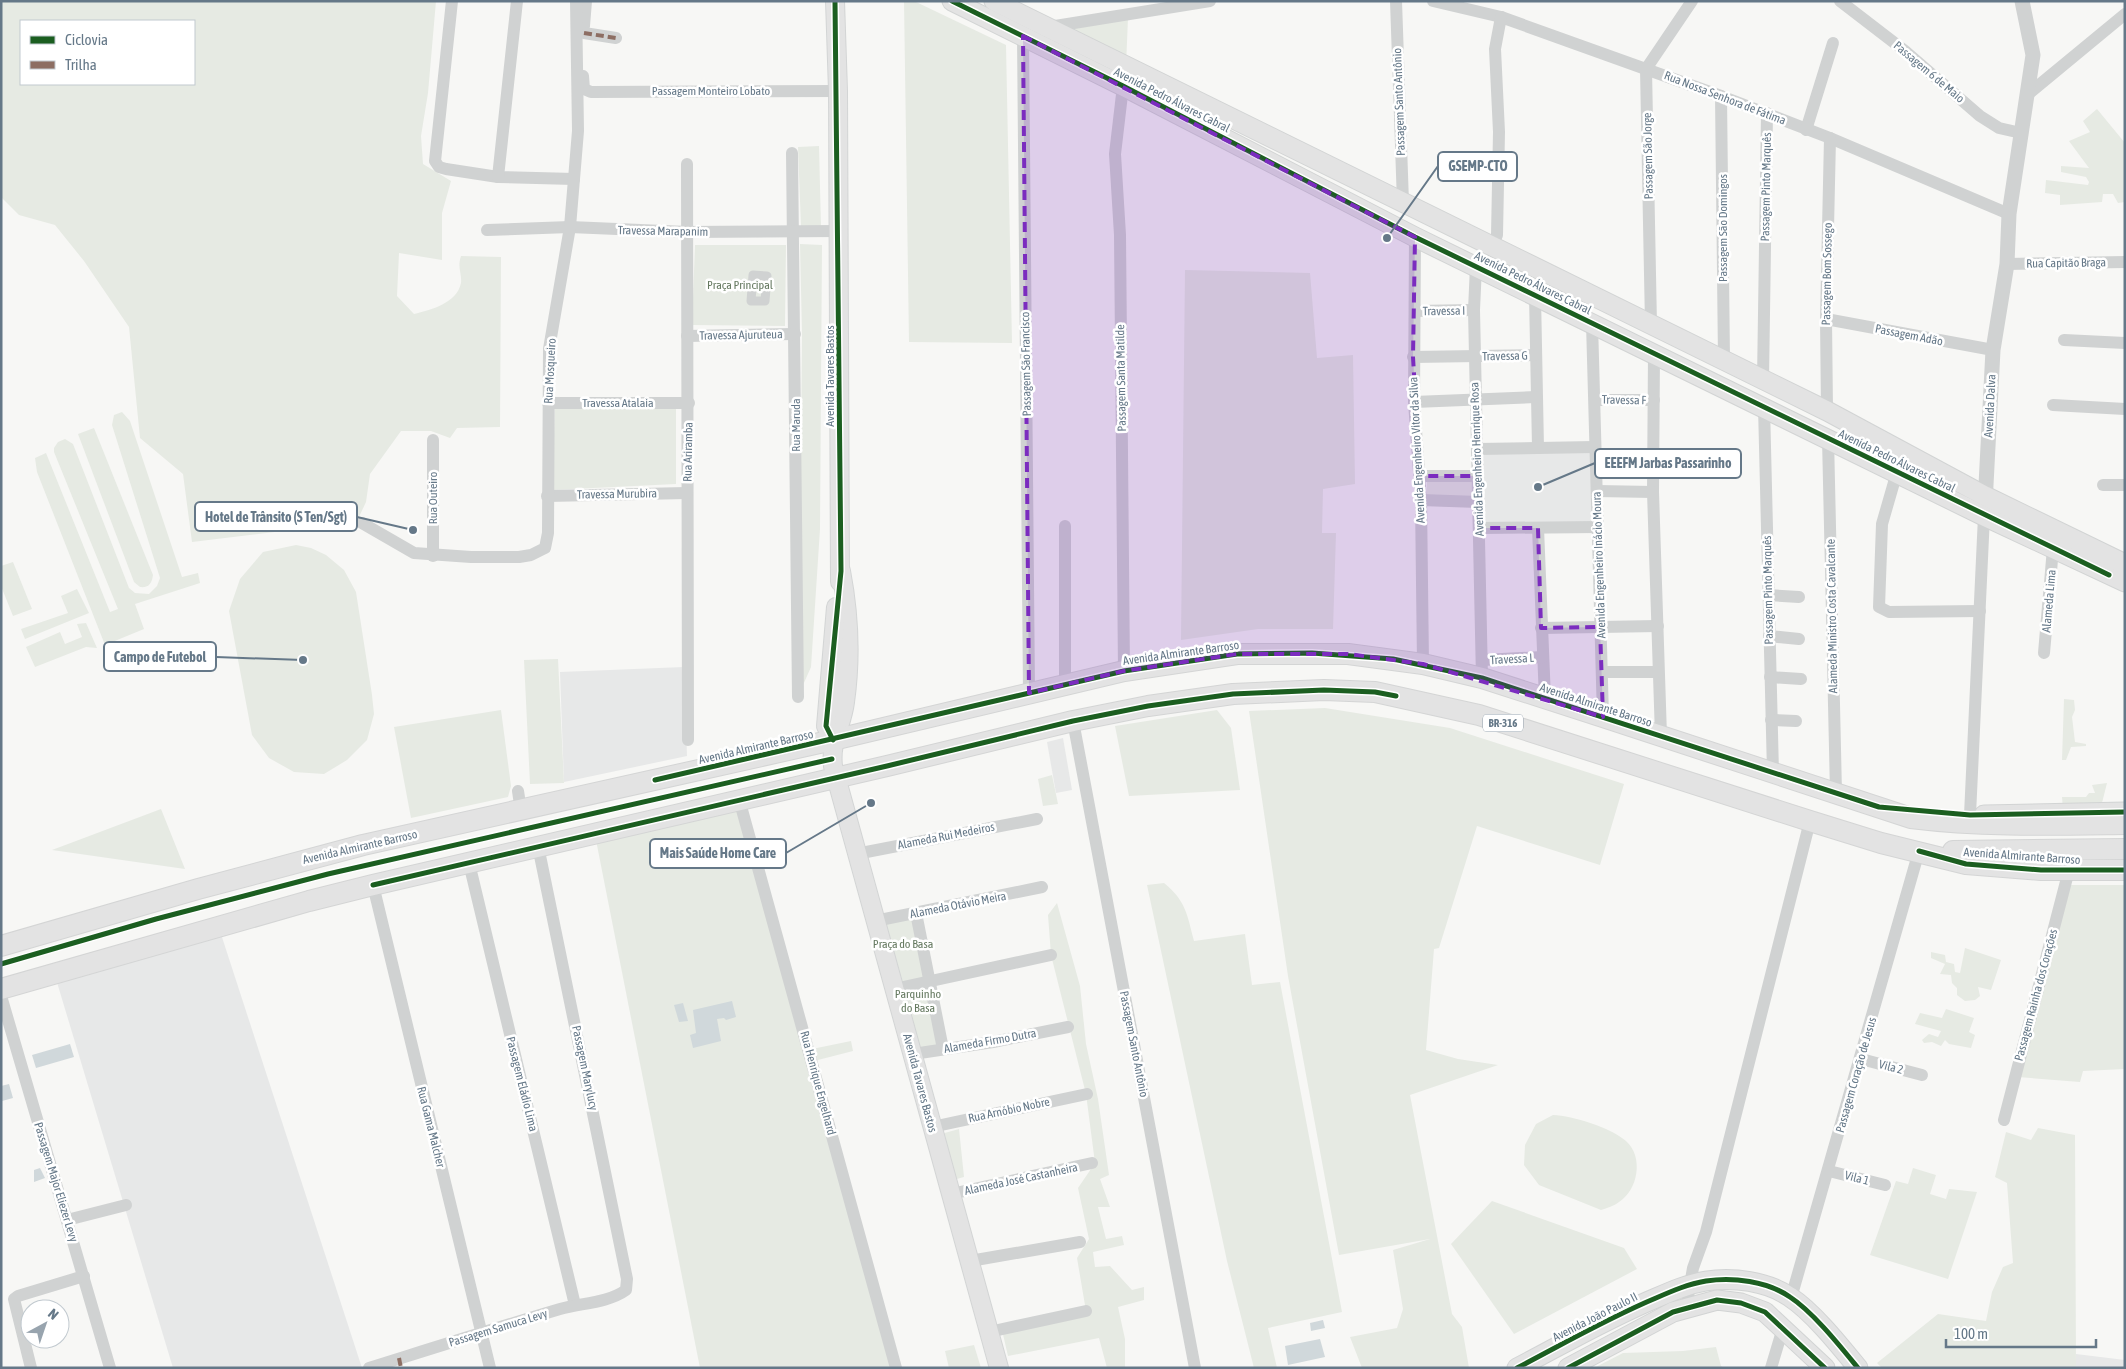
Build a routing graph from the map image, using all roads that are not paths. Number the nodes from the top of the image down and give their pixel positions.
1 (452, 1) edge
2 (517, 1) edge
3 (576, 1) edge
4 (586, 1) edge
5 (835, 1) edge
6 (952, 1) edge
7 (1210, 1) edge
8 (1396, 1) edge
9 (1433, 1) edge
10 (1692, 1) edge
11 (1840, 1) edge
12 (2022, 1) edge
13 (1002, 3) edge
14 (1162, 5) edge
15 (2125, 14) edge
16 (1501, 17) junction
17 (1049, 27) junction
18 (584, 33) junction
19 (1023, 36) junction
20 (616, 38) dead end
21 (1833, 43) dead end
22 (1646, 69) junction
23 (1123, 86) junction
24 (838, 91) junction
25 (2027, 95) junction
26 (1722, 96) junction
27 (1767, 113) junction
28 (1806, 130) junction
29 (2022, 133) junction
30 (1830, 138) junction
31 (792, 153) dead end
32 (687, 164) dead end
33 (498, 177) junction
34 (574, 179) junction
35 (1403, 203) junction
36 (2009, 214) junction
37 (570, 228) junction
38 (487, 230) dead end
39 (793, 231) junction
40 (839, 231) junction
41 (687, 232) junction
42 (1415, 237) junction
43 (1492, 246) junction
44 (2125, 262) edge
45 (2007, 264) junction
46 (1476, 266) junction
47 (1535, 295) junction
48 (1474, 310) junction
49 (1415, 311) junction
50 (1826, 319) junction
51 (1592, 323) junction
52 (1651, 324) junction
53 (795, 334) junction
54 (687, 336) junction
55 (2064, 340) dead end
56 (2125, 343) edge
57 (1993, 350) junction
58 (1654, 353) junction
59 (1535, 355) junction
60 (1474, 356) junction
61 (1413, 358) junction
62 (1724, 360) junction
63 (1764, 380) junction
64 (1536, 397) junction
65 (1476, 398) junction
66 (1594, 400) junction
67 (1654, 400) junction
68 (1414, 402) junction
69 (548, 403) junction
70 (688, 403) junction
71 (2053, 405) dead end
72 (1764, 406) junction
73 (2125, 409) edge
74 (1827, 411) junction
75 (1828, 438) junction
76 (433, 440) dead end
77 (1594, 447) junction
78 (1538, 448) junction
79 (1478, 449) junction
80 (1897, 472) junction
81 (1420, 476) junction
82 (1478, 476) junction
83 (2103, 485) dead end
84 (2125, 485) edge
85 (1597, 491) junction
86 (1653, 492) junction
87 (687, 493) junction
88 (547, 496) junction
89 (1985, 496) junction
90 (1421, 500) junction
91 (1478, 502) junction
92 (1984, 516) junction
93 (362, 523) dead end
94 (1064, 526) dead end
95 (1598, 527) junction
96 (1480, 528) junction
97 (1538, 528) junction
98 (2053, 548) junction
99 (433, 556) junction
100 (2125, 564) edge
101 (2117, 578) edge
102 (2125, 588) edge
103 (1768, 596) junction
104 (1799, 597) dead end
105 (1980, 612) junction
106 (1658, 626) junction
107 (1600, 627) junction
108 (1541, 628) junction
109 (1769, 636) junction
110 (1799, 639) dead end
111 (2044, 653) dead end
112 (1543, 657) junction
113 (1423, 664) junction
114 (1482, 669) junction
115 (1124, 671) junction
116 (1603, 672) junction
117 (1658, 672) junction
118 (1770, 676) junction
119 (1801, 679) dead end
120 (1065, 684) junction
121 (1029, 693) junction
122 (798, 697) dead end
123 (1545, 699) junction
124 (1603, 717) junction
125 (1771, 720) junction
126 (1073, 721) junction
127 (1796, 721) dead end
128 (1661, 736) junction
129 (688, 740) dead end
130 (833, 740) junction
131 (1773, 773) junction
132 (836, 778) junction
133 (518, 791) dead end
134 (1836, 793) junction
135 (740, 799) junction
136 (1879, 807) junction
137 (521, 811) junction
138 (2125, 812) edge
139 (1970, 815) junction
140 (1037, 819) dead end
141 (1810, 821) junction
142 (2125, 824) edge
143 (538, 846) junction
144 (2125, 849) edge
145 (1919, 851) junction
146 (856, 854) junction
147 (469, 863) junction
148 (2068, 870) junction
149 (2125, 870) edge
150 (373, 885) junction
151 (1042, 888) dead end
152 (916, 913) junction
153 (875, 921) junction
154 (1, 946) edge
155 (1051, 955) dead end
156 (928, 982) junction
157 (1, 989) edge
158 (894, 989) junction
159 (1, 996) edge
160 (1068, 1027) dead end
161 (943, 1049) junction
162 (912, 1054) junction
163 (1860, 1059) junction
164 (1922, 1075) dead end
165 (1087, 1094) dead end
166 (2004, 1120) dead end
167 (932, 1127) junction
168 (1092, 1164) dead end
169 (1829, 1171) junction
170 (1885, 1186) dead end
171 (950, 1194) junction
172 (126, 1205) dead end
173 (67, 1220) junction
174 (1080, 1242) dead end
175 (970, 1261) junction
176 (84, 1276) junction
177 (1689, 1284) junction
178 (626, 1290) joint
179 (1791, 1298) junction
180 (575, 1305) junction
181 (1686, 1308) junction
182 (1086, 1311) dead end
183 (1783, 1328) junction
184 (482, 1332) junction
185 (989, 1332) junction
186 (400, 1363) edge
187 (31, 1368) edge
188 (110, 1368) edge
189 (369, 1368) edge
190 (490, 1368) edge
191 (896, 1368) edge
192 (999, 1368) edge
193 (1195, 1368) edge
194 (1517, 1368) edge
195 (1568, 1368) edge
196 (1771, 1368) edge
197 (1825, 1368) edge
198 (1858, 1368) edge

1 - 33 street
2 - 33 street
3 - 34 street, Rua Mosqueiro
4 - 18 street
5 - 24 main road, Avenida Tavares Bastos
6 - 19 main road, Avenida Pedro Álvares Cabral
7 - 14 street
8 - 35 street, Passagem Santo Antônio
9 - 16 street, Rua Nossa Senhora de Fátima
10 - 22 street
11 - 29 street, Passagem 6 de Maio
12 - 25 street, Avenida Dalva
13 - 17 main road, Avenida Pedro Álvares Cabral
14 - 17 street
15 - 25 street
16 - 22 street, Rua Nossa Senhora de Fátima
16 - 43 street
17 - 35 main road, Avenida Pedro Álvares Cabral
18 - 20 street
18 - 24 street, Passagem Monteiro Lobato
19 - 23 main road, Avenida Pedro Álvares Cabral
19 - 121 street, Passagem São Francisco
21 - 28 street
22 - 26 street, Rua Nossa Senhora de Fátima
22 - 52 street, Passagem São Jorge
23 - 42 main road, Avenida Pedro Álvares Cabral
23 - 115 street, Passagem Santa Matilde
24 - 40 main road, Avenida Tavares Bastos
25 - 29 street, Avenida Dalva
26 - 27 street, Rua Nossa Senhora de Fátima
26 - 62 street, Passagem São Domingos
27 - 28 street, Rua Nossa Senhora de Fátima
27 - 63 street, Passagem Pinto Marquês
28 - 30 street, Rua Nossa Senhora de Fátima
29 - 36 street, Avenida Dalva
30 - 36 street, Rua Nossa Senhora de Fátima
30 - 50 street, Passagem Bom Sossego
31 - 39 street, Rua Maruda
32 - 41 street, Rua Ariramba
33 - 34 street
34 - 37 street, Rua Mosqueiro
35 - 43 main road, Avenida Pedro Álvares Cabral
36 - 45 street, Avenida Dalva
37 - 38 street, Travessa Marapanim
37 - 41 street, Travessa Marapanim
37 - 69 street, Rua Mosqueiro
39 - 40 street, Travessa Marapanim
39 - 41 street, Travessa Marapanim
39 - 53 street, Rua Maruda
40 - 130 main road, Avenida Tavares Bastos
41 - 54 street, Rua Ariramba
42 - 46 main road, Avenida Pedro Álvares Cabral
42 - 49 street, Avenida Engenheiro Vitor da Silva
43 - 46 street
43 - 52 main road, Avenida Pedro Álvares Cabral
44 - 45 street, Rua Capitão Braga
45 - 57 street, Avenida Dalva
46 - 47 main road, Avenida Pedro Álvares Cabral
46 - 48 street, Avenida Engenheiro Henrique Rosa
47 - 51 main road, Avenida Pedro Álvares Cabral
47 - 59 street
48 - 49 street, Travessa I
48 - 60 street, Avenida Engenheiro Henrique Rosa
49 - 61 street, Avenida Engenheiro Vitor da Silva
50 - 57 street, Passagem Adão
50 - 74 street, Passagem Bom Sossego
51 - 58 main road, Avenida Pedro Álvares Cabral
51 - 66 street, Avenida Engenheiro Inácio Moura
52 - 62 main road, Avenida Pedro Álvares Cabral
53 - 54 street, Travessa Ajuruteua
53 - 122 street, Rua Maruda
54 - 70 street, Rua Ariramba
55 - 56 street
57 - 89 street, Avenida Dalva
58 - 67 street
58 - 72 main road, Avenida Pedro Álvares Cabral
59 - 60 street, Travessa G
59 - 64 street
60 - 61 street, Travessa G
60 - 65 street, Avenida Engenheiro Henrique Rosa
61 - 68 street, Avenida Engenheiro Vitor da Silva
62 - 63 main road, Avenida Pedro Álvares Cabral
63 - 74 main road, Avenida Pedro Álvares Cabral
64 - 65 street
64 - 78 street
65 - 68 street
65 - 79 street, Avenida Engenheiro Henrique Rosa
66 - 67 street, Travessa F
66 - 77 street, Avenida Engenheiro Inácio Moura
67 - 86 street
68 - 81 street, Avenida Engenheiro Vitor da Silva
69 - 70 street, Travessa Atalaia
69 - 88 street, Rua Mosqueiro
70 - 87 street, Rua Ariramba
71 - 73 street
72 - 75 main road, Avenida Pedro Álvares Cabral
72 - 103 street, Passagem Pinto Marquês
74 - 89 main road, Avenida Pedro Álvares Cabral
75 - 80 main road, Avenida Pedro Álvares Cabral
75 - 134 street, Alameda Ministro Costa Cavalcante
76 - 99 street, Rua Outeiro
77 - 78 street
77 - 85 street, Avenida Engenheiro Inácio Moura
78 - 79 street
79 - 82 street, Avenida Engenheiro Henrique Rosa
80 - 92 main road, Avenida Pedro Álvares Cabral
80 - 105 street
81 - 82 street
81 - 90 street, Avenida Engenheiro Vitor da Silva
82 - 91 street, Avenida Engenheiro Henrique Rosa
83 - 84 street
85 - 86 street
85 - 95 street, Avenida Engenheiro Inácio Moura
86 - 106 street
87 - 88 street, Travessa Murubira
87 - 129 street, Rua Ariramba
88 - 99 street, Rua Mosqueiro
89 - 92 street, Avenida Dalva
89 - 100 main road, Avenida Pedro Álvares Cabral
90 - 91 street
90 - 113 street, Avenida Engenheiro Vitor da Silva
91 - 96 street, Avenida Engenheiro Henrique Rosa
92 - 98 main road, Avenida Pedro Álvares Cabral
92 - 105 street, Avenida Dalva
93 - 99 street, Rua Mosqueiro
94 - 120 street
95 - 97 street
95 - 107 street, Avenida Engenheiro Inácio Moura
96 - 97 street
96 - 114 street, Avenida Engenheiro Henrique Rosa
97 - 108 street
98 - 101 main road, Avenida Pedro Álvares Cabral
98 - 111 street, Alameda Lima
101 - 102 main road, Avenida Pedro Álvares Cabral
103 - 104 street
103 - 109 street, Passagem Pinto Marquês
105 - 139 street, Avenida Dalva
106 - 107 street
106 - 117 street
107 - 108 street
107 - 116 street, Avenida Engenheiro Inácio Moura
108 - 112 street
109 - 110 street
109 - 118 street, Passagem Pinto Marquês
112 - 114 street, Travessa L
112 - 123 street
113 - 114 highway, Avenida Almirante Barroso
113 - 115 highway, Avenida Almirante Barroso
114 - 123 highway, Avenida Almirante Barroso
115 - 120 highway, Avenida Almirante Barroso
116 - 117 street
116 - 124 street, Avenida Engenheiro Inácio Moura
117 - 128 street
118 - 119 street
118 - 125 street, Passagem Pinto Marquês
120 - 121 highway, Avenida Almirante Barroso
121 - 130 highway, Avenida Almirante Barroso
123 - 124 highway, Avenida Almirante Barroso
124 - 128 highway, Avenida Almirante Barroso
125 - 127 street
125 - 131 street, Passagem Pinto Marquês
126 - 132 highway, Avenida Almirante Barroso / BR-316
126 - 141 highway, Avenida Almirante Barroso / BR-316
126 - 193 street, Passagem Santo Antônio
128 - 131 highway, Avenida Almirante Barroso
130 - 132 main road, Avenida Tavares Bastos
130 - 137 highway, Avenida Almirante Barroso
131 - 134 highway, Avenida Almirante Barroso
132 - 135 highway, Avenida Almirante Barroso / BR-316
132 - 146 main road, Avenida Tavares Bastos
133 - 137 street
134 - 136 highway, Avenida Almirante Barroso
135 - 143 highway, Avenida Almirante Barroso / BR-316
135 - 191 street, Rua Henrique Engelhard
136 - 139 main road
136 - 142 highway, Avenida Almirante Barroso
137 - 154 highway, Avenida Almirante Barroso
138 - 139 main road
140 - 146 street, Alameda Rui Medeiros
141 - 145 highway, Avenida Almirante Barroso / BR-316
141 - 177 street
143 - 147 highway, Avenida Almirante Barroso / BR-316
143 - 178 street, Passagem Marylucy
144 - 145 highway, Avenida Almirante Barroso / BR-316
145 - 148 highway, Avenida Almirante Barroso / BR-316
145 - 163 street, Passagem Coração de Jesus
146 - 153 main road, Avenida Tavares Bastos
147 - 150 highway, Avenida Almirante Barroso / BR-316
147 - 180 street, Passagem Eládio Lima
148 - 149 highway, Avenida Almirante Barroso / BR-316
148 - 166 street, Passagem Rainha dos Corações
150 - 157 highway, Avenida Almirante Barroso
150 - 184 street, Rua Gama Malcher
151 - 152 street, Alameda Otávio Meira
152 - 153 street, Alameda Otávio Meira
152 - 156 street
153 - 158 main road, Avenida Tavares Bastos
155 - 156 street
156 - 158 street
156 - 161 street
158 - 162 main road, Avenida Tavares Bastos
159 - 173 street, Passagem Major Eliezer Levy
160 - 161 street, Alameda Firmo Dutra
161 - 162 street, Alameda Firmo Dutra
162 - 167 main road, Avenida Tavares Bastos
163 - 164 street, Vila 2
163 - 169 street, Passagem Coração de Jesus
165 - 167 street, Rua Arnóbio Nobre
167 - 171 main road, Avenida Tavares Bastos
168 - 171 street, Alameda José Castanheira
169 - 170 street, Vila 1
169 - 179 street, Passagem Coração de Jesus
171 - 175 main road, Avenida Tavares Bastos
172 - 173 street
173 - 176 street, Passagem Major Eliezer Levy
174 - 175 street
175 - 185 main road, Avenida Tavares Bastos
176 - 187 street
176 - 188 street, Passagem Major Eliezer Levy
177 - 179 main road, Avenida João Paulo II
177 - 181 street
177 - 194 main road, Avenida João Paulo II
178 - 180 street, Passagem Samuca Levy
179 - 198 main road, Avenida João Paulo II
180 - 184 street, Passagem Samuca Levy
181 - 183 main road
181 - 195 main road
182 - 185 street
183 - 196 street
183 - 197 main road
184 - 186 street, Passagem Samuca Levy
184 - 190 street, Rua Gama Malcher
185 - 192 main road, Avenida Tavares Bastos
186 - 189 street, Passagem Samuca Levy

